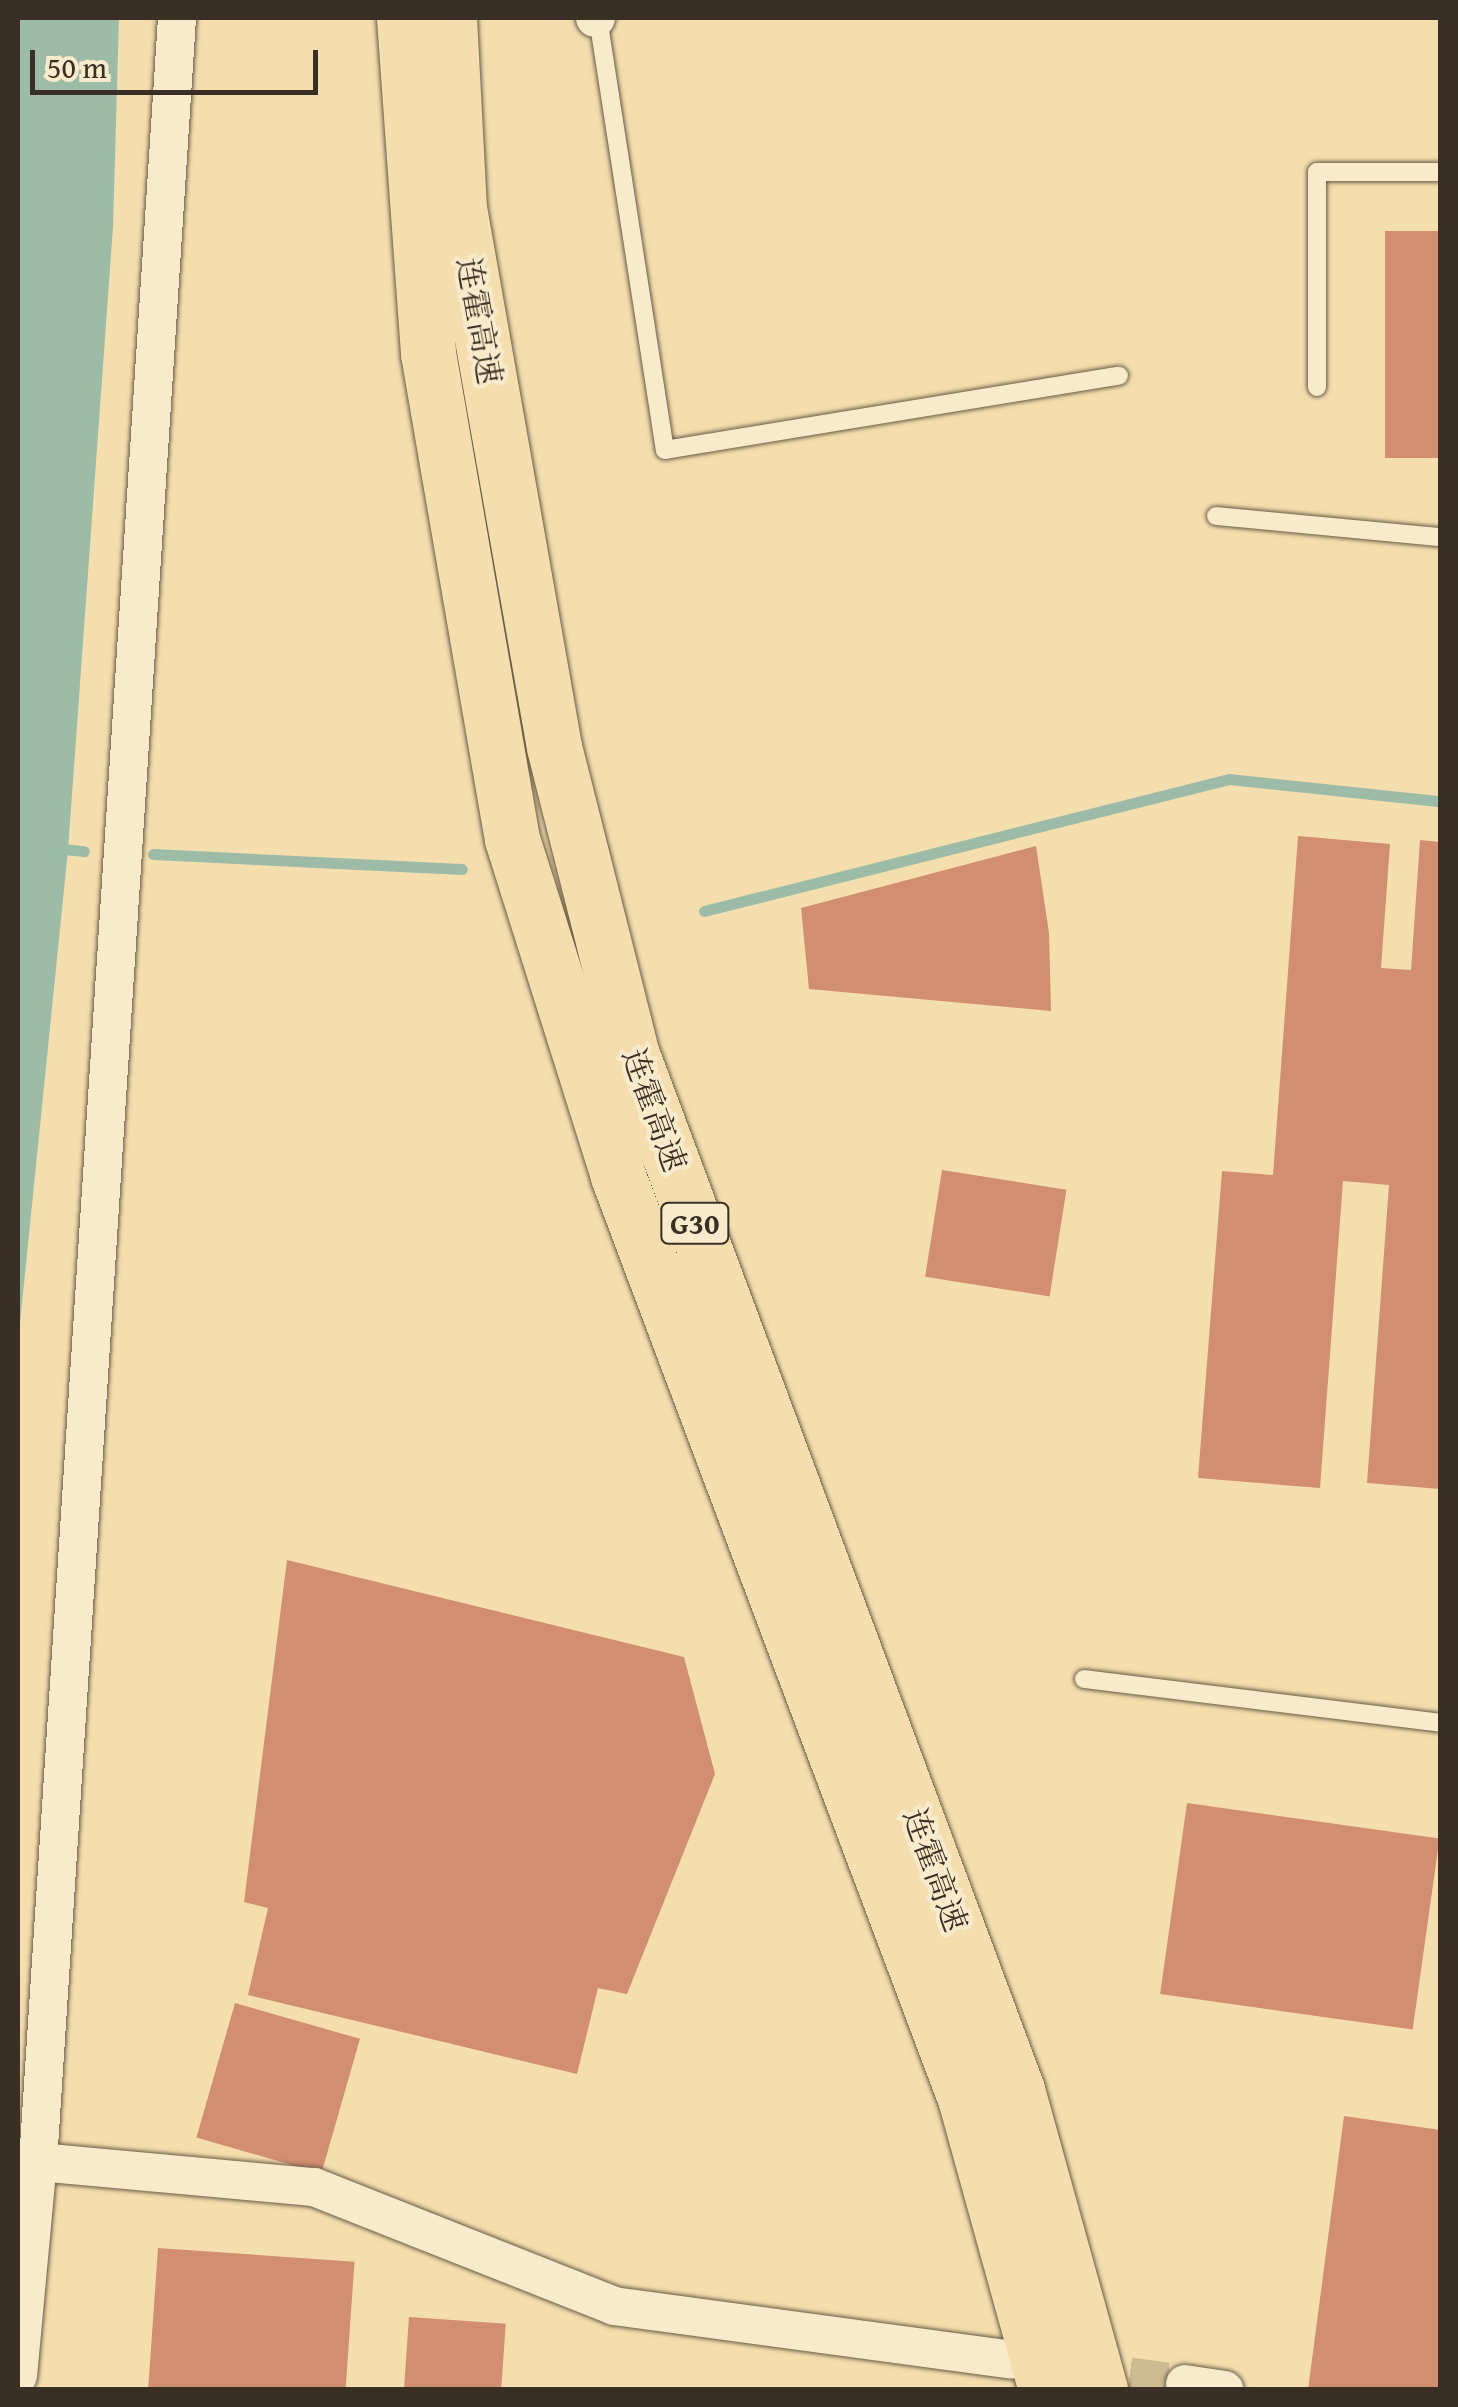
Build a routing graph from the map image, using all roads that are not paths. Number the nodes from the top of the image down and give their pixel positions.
1 (177, 18) edge
2 (404, 18) edge
3 (449, 18) edge
4 (596, 18) edge
5 (1440, 172) edge
6 (1119, 376) dead end
7 (1317, 387) dead end
8 (1216, 516) dead end
9 (1440, 537) edge
10 (1084, 1679) dead end
11 (1440, 1723) edge
12 (38, 2162) junction
13 (1029, 2375) edge
14 (18, 2376) edge
15 (1185, 2384) dead end
16 (1100, 2390) edge
17 (1225, 2390) edge

1 - 12 street
2 - 13 highway, 连霍高速 / G30
3 - 16 highway, 连霍高速 / G30
4 - 6 lane
5 - 7 lane
8 - 9 lane
10 - 11 lane
12 - 13 street
12 - 14 street
15 - 17 street

